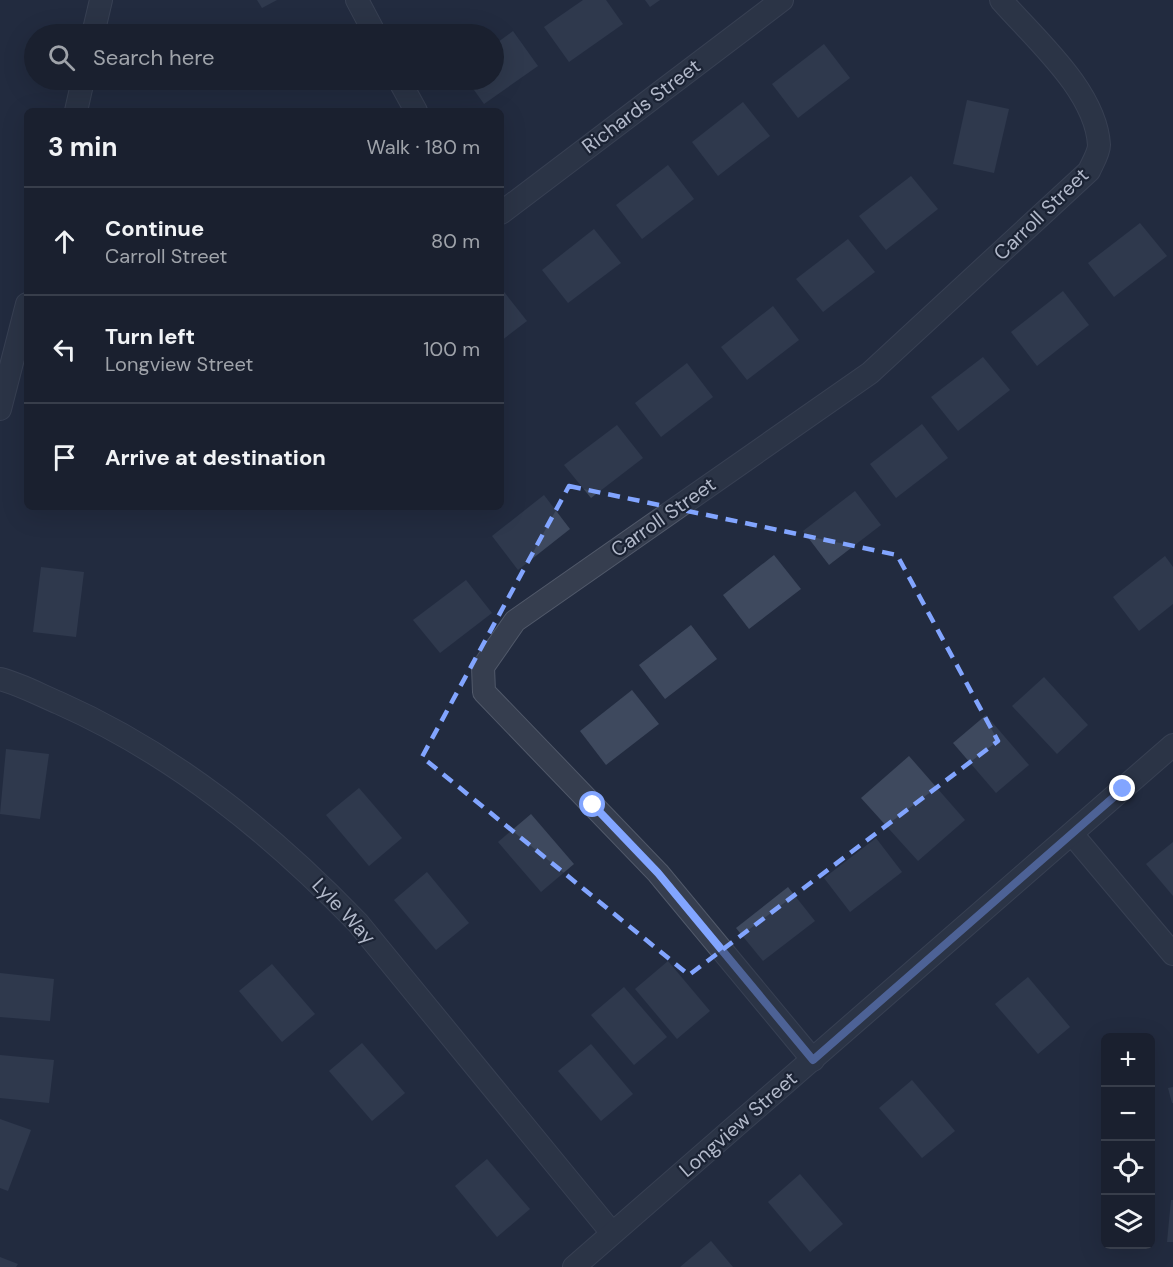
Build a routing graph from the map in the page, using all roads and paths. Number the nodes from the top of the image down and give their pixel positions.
1 (101, 0) edge
2 (357, 0) edge
3 (782, 0) edge
4 (1001, 0) edge
5 (95, 24) edge
6 (370, 24) edge
7 (81, 90) edge
8 (404, 90) edge
9 (77, 108) edge
10 (414, 108) edge
11 (504, 211) edge
12 (24, 316) edge
13 (0, 409) edge
14 (0, 679) edge
15 (1173, 745) edge
16 (1072, 834) junction
17 (1173, 954) edge
18 (813, 1060) junction
19 (612, 1233) junction
20 (574, 1267) edge

1 - 5 street
2 - 6 street
3 - 11 street, Richards Street
4 - 18 street, Carroll Street
7 - 9 street
8 - 10 street
12 - 13 street
14 - 19 street, Lyle Way
15 - 16 street, Longview Street
16 - 17 street
16 - 18 street, Longview Street
18 - 19 street, Longview Street
19 - 20 street, Longview Street

